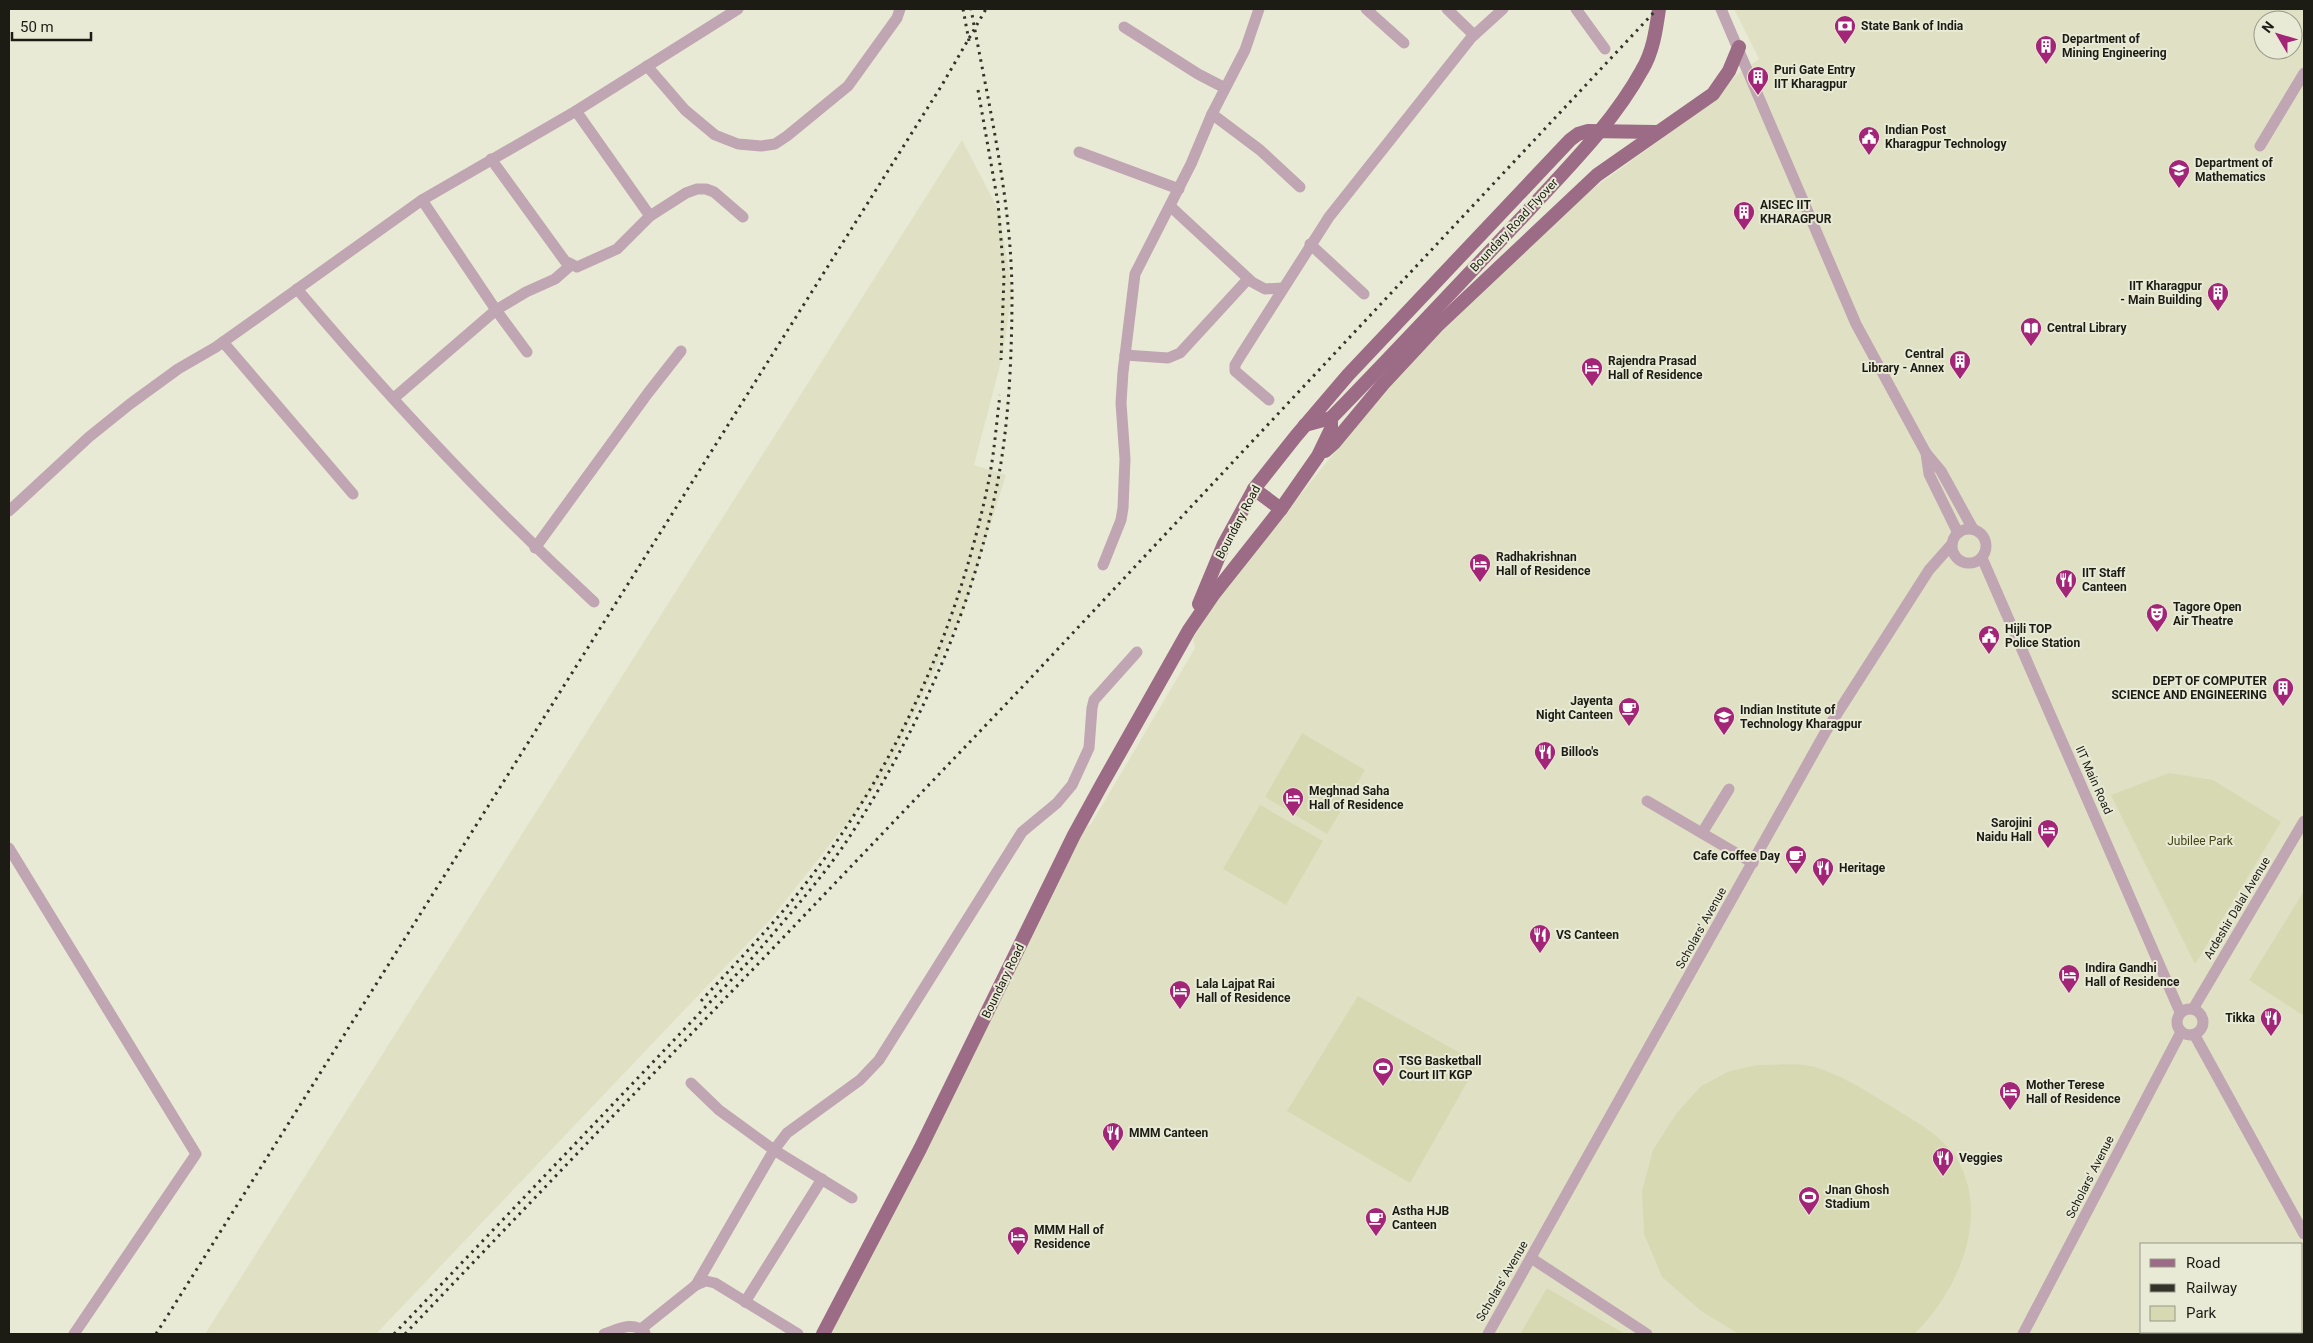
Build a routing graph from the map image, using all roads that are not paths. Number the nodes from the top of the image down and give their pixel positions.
1 (738, 9) edge
2 (900, 9) edge
3 (1259, 9) edge
4 (1366, 9) edge
5 (1447, 9) edge
6 (1503, 9) edge
7 (1576, 9) edge
8 (1658, 9) edge
9 (1721, 9) edge
10 (1124, 27) dead end
11 (1474, 35) junction
12 (1404, 42) dead end
13 (1739, 47) junction
14 (1605, 48) dead end
15 (647, 66) junction
16 (2304, 73) edge
17 (1225, 88) junction
18 (576, 111) junction
19 (1212, 114) junction
20 (1656, 132) junction
21 (2260, 146) dead end
22 (1079, 152) dead end
23 (491, 159) junction
24 (1300, 187) dead end
25 (1179, 188) junction
26 (422, 200) junction
27 (1170, 206) junction
28 (650, 216) junction
29 (744, 217) dead end
30 (1310, 244) junction
31 (571, 265) junction
32 (1248, 279) junction
33 (1283, 288) junction
34 (297, 289) junction
35 (1364, 294) dead end
36 (496, 310) junction
37 (223, 342) junction
38 (681, 351) dead end
39 (527, 352) dead end
40 (1125, 355) junction
41 (394, 398) junction
42 (1269, 400) dead end
43 (1335, 415) junction
44 (1305, 425) junction
45 (1926, 453) junction
46 (1318, 456) junction
47 (1254, 488) junction
48 (353, 494) dead end
49 (1281, 509) junction
50 (9, 511) edge
51 (1973, 529) junction
52 (1958, 533) junction
53 (1952, 544) junction
54 (535, 548) junction
55 (1982, 558) junction
56 (1103, 565) dead end
57 (594, 602) dead end
58 (1189, 630) junction
59 (1137, 652) dead end
60 (1729, 789) dead end
61 (1647, 801) dead end
62 (2304, 822) edge
63 (1702, 833) junction
64 (9, 848) edge
65 (1752, 863) junction
66 (2193, 1009) junction
67 (2180, 1012) junction
68 (2181, 1032) junction
69 (2194, 1034) junction
70 (692, 1083) dead end
71 (774, 1150) junction
72 (822, 1179) junction
73 (852, 1198) dead end
74 (2304, 1234) edge
75 (1531, 1258) junction
76 (696, 1285) junction
77 (745, 1302) junction
78 (644, 1332) edge
79 (74, 1334) edge
80 (604, 1334) edge
81 (798, 1334) edge
82 (823, 1334) edge
83 (1488, 1334) edge
84 (1647, 1334) edge
85 (2023, 1334) edge

1 - 15 street
2 - 15 street
3 - 17 street
4 - 12 street
5 - 11 street
6 - 11 street
7 - 14 street
8 - 43 main road, Boundary Road Flyover
9 - 13 street
10 - 17 street
11 - 30 street
13 - 20 main road
13 - 45 street
15 - 18 street
16 - 21 street
17 - 19 street
18 - 23 street
18 - 28 street
19 - 24 street
19 - 25 street
20 - 44 main road, Boundary Road
20 - 46 main road
22 - 25 street
23 - 26 street
23 - 31 street
25 - 27 street
26 - 34 street
26 - 36 street
27 - 32 street
27 - 40 street
28 - 29 street
28 - 31 street
30 - 33 street
30 - 35 street
31 - 36 street
32 - 33 street
32 - 40 street
33 - 42 street
34 - 37 street
34 - 41 street
36 - 39 street
36 - 41 street
37 - 48 street
37 - 50 street
38 - 54 street
40 - 56 street
41 - 54 street
43 - 44 main road
43 - 46 main road, Boundary Road Flyover
44 - 47 main road, Boundary Road
45 - 51 street
45 - 52 street
46 - 49 main road, Boundary Road
47 - 49 main road
47 - 58 main road, Boundary Road
49 - 58 main road, Boundary Road
51 - 52 street
51 - 55 street
52 - 53 street
53 - 55 street
53 - 65 street, Scholars' Avenue
54 - 57 street
55 - 67 street, IIT Main Road
58 - 82 main road, Boundary Road
59 - 71 street
60 - 63 street
61 - 63 street
62 - 66 street, Ardeshir Dalal Avenue
63 - 65 street
64 - 79 street
65 - 75 street, Scholars' Avenue
66 - 67 street
66 - 69 street
67 - 68 street
68 - 69 street
68 - 85 street, Scholars' Avenue
69 - 74 street
70 - 71 street
71 - 72 street
71 - 76 street
72 - 73 street
72 - 77 street
75 - 83 street, Scholars' Avenue
75 - 84 street
76 - 77 street
76 - 78 street
77 - 81 street
78 - 80 street

